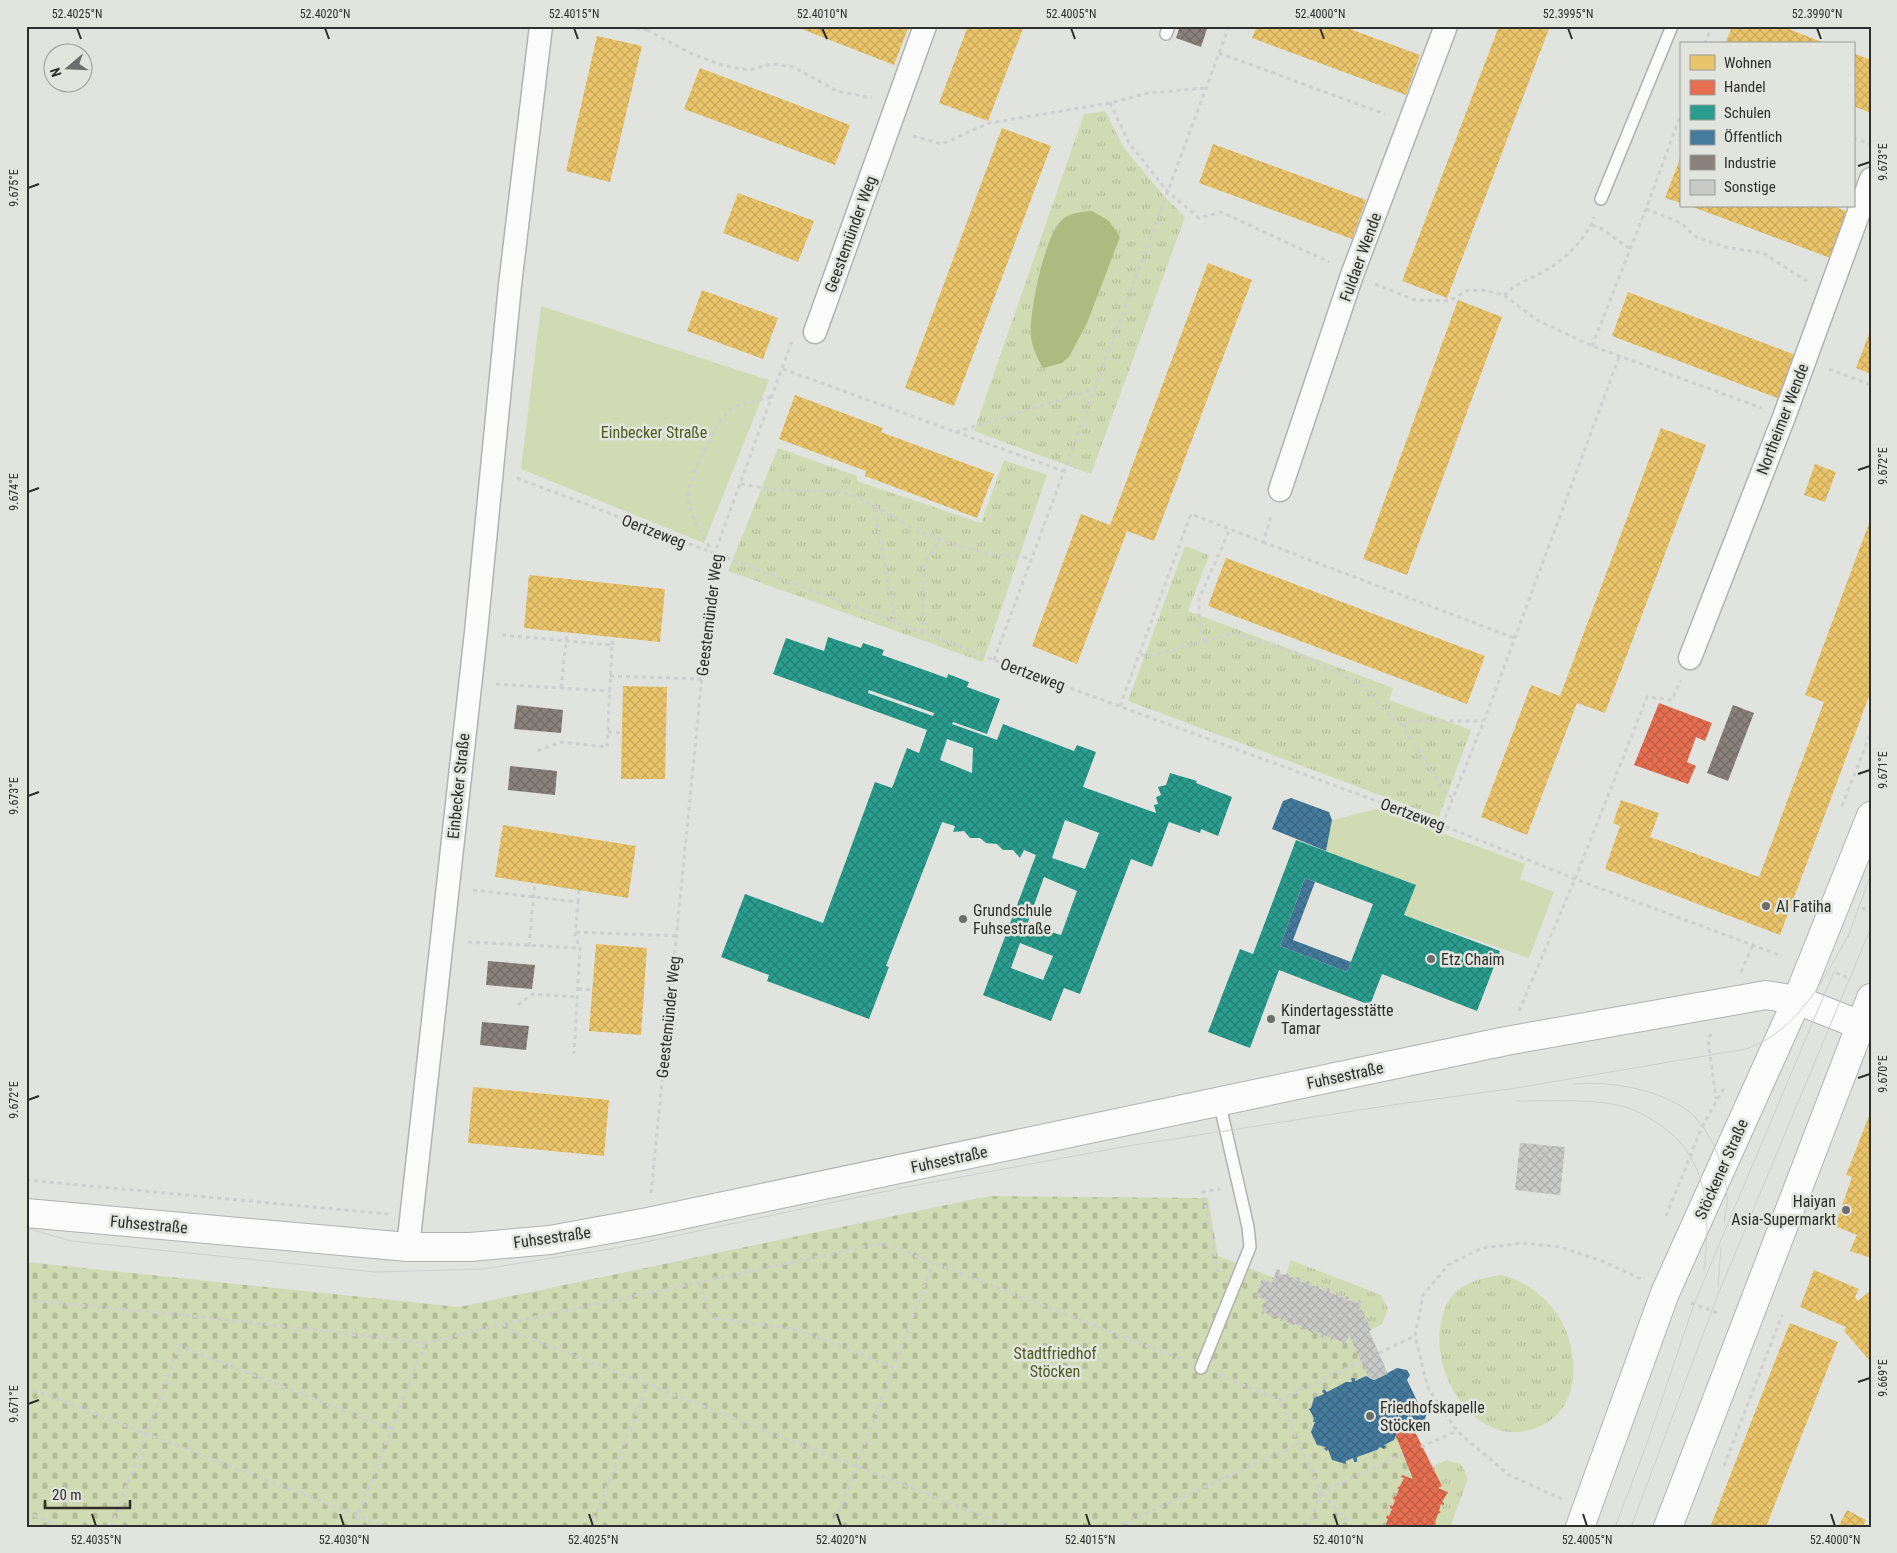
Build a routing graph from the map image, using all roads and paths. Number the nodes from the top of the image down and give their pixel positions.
1 (541, 26) edge
2 (628, 26) edge
3 (649, 26) edge
4 (925, 26) edge
5 (1229, 26) edge
6 (1446, 26) edge
7 (1672, 26) edge
8 (1711, 26) edge
9 (647, 30) junction
10 (1706, 42) edge
11 (1219, 53) junction
12 (1206, 88) junction
13 (1110, 103) junction
14 (895, 107) junction
15 (1680, 117) edge
16 (1409, 123) junction
17 (888, 128) junction
18 (1854, 138) edge
19 (1871, 144) edge
20 (1871, 179) edge
21 (1168, 192) junction
22 (1601, 199) joint
23 (1646, 209) junction
24 (1592, 225) junction
25 (1630, 249) junction
26 (1352, 275) junction
27 (1830, 291) junction
28 (1504, 295) junction
29 (815, 332) joint
30 (1592, 346) junction
31 (1619, 357) junction
32 (1805, 360) junction
33 (783, 369) junction
34 (1871, 385) edge
35 (1093, 390) junction
36 (771, 397) junction
37 (1784, 417) junction
38 (956, 432) junction
39 (491, 468) junction
40 (1063, 471) junction
41 (741, 484) junction
42 (1280, 490) joint
43 (874, 507) junction
44 (1230, 530) junction
45 (940, 539) junction
46 (1264, 542) junction
47 (714, 555) junction
48 (1031, 558) junction
49 (895, 623) junction
50 (476, 632) junction
51 (567, 632) dead end
52 (922, 633) junction
53 (613, 637) dead end
54 (1514, 638) junction
55 (566, 641) junction
56 (1204, 641) junction
57 (612, 645) junction
58 (1141, 655) junction
59 (1690, 658) joint
60 (994, 660) junction
61 (610, 676) junction
62 (701, 679) junction
63 (470, 682) junction
64 (561, 688) junction
65 (610, 692) junction
66 (1120, 706) junction
67 (1484, 721) junction
68 (1403, 727) junction
69 (608, 732) junction
70 (622, 733) dead end
71 (537, 751) dead end
72 (1452, 798) junction
73 (1871, 816) edge
74 (1442, 825) junction
75 (1576, 879) junction
76 (536, 883) dead end
77 (448, 888) junction
78 (579, 890) dead end
79 (534, 897) junction
80 (578, 902) junction
81 (576, 932) junction
82 (676, 936) junction
83 (442, 941) junction
84 (529, 946) junction
85 (580, 948) junction
86 (1782, 956) dead end
87 (578, 989) junction
88 (592, 990) dead end
89 (578, 997) junction
90 (1871, 998) edge
91 (1797, 1000) junction
92 (518, 1005) dead end
93 (1860, 1025) junction
94 (1506, 1041) junction
95 (574, 1054) dead end
96 (1219, 1101) junction
97 (26, 1180) edge
98 (1239, 1185) junction
99 (26, 1213) edge
100 (411, 1216) junction
101 (648, 1222) junction
102 (408, 1247) junction
103 (933, 1264) junction
104 (699, 1282) junction
105 (1665, 1293) junction
106 (26, 1300) edge
107 (1225, 1307) junction
108 (1745, 1323) junction
109 (503, 1324) junction
110 (1775, 1334) dead end
111 (1415, 1336) junction
112 (424, 1343) junction
113 (1379, 1353) dead end
114 (1362, 1361) dead end
115 (894, 1368) junction
116 (1201, 1368) junction
117 (647, 1385) junction
118 (26, 1386) edge
119 (1279, 1400) junction
120 (391, 1428) junction
121 (1457, 1431) junction
122 (147, 1434) junction
123 (1299, 1444) junction
124 (1421, 1447) dead end
125 (1404, 1454) dead end
126 (857, 1466) junction
127 (1321, 1492) junction
128 (1562, 1500) dead end
129 (26, 1512) edge
130 (358, 1516) junction
131 (61, 1527) edge
132 (111, 1527) edge
133 (353, 1527) edge
134 (387, 1527) edge
135 (591, 1527) edge
136 (833, 1527) edge
137 (1011, 1527) edge
138 (1116, 1527) edge
139 (1308, 1527) edge
140 (1352, 1527) edge
141 (1580, 1527) edge
142 (1668, 1527) edge

1 - 39 street, Einbecker Straße
2 - 9 path
3 - 9 path
4 - 14 street, Geestemünder Weg
5 - 11 path
6 - 16 street, Fuldaer Wende
7 - 22 lane
8 - 10 path
9 - 14 path
11 - 12 path
11 - 16 path
12 - 13 path
12 - 21 path
13 - 17 path
13 - 21 path
14 - 17 street, Geestemünder Weg
15 - 23 path
16 - 26 street, Fuldaer Wende
17 - 29 street, Geestemünder Weg
18 - 19 path
20 - 27 street, Northeimer Wende
21 - 26 path
21 - 35 path
22 - 24 path
23 - 25 path
23 - 27 path
24 - 25 path
24 - 28 path
25 - 30 path
26 - 28 path
26 - 42 street, Fuldaer Wende
27 - 32 street, Northeimer Wende
28 - 30 path
29 - 33 path, Geestemünder Weg
30 - 31 path
31 - 37 path
31 - 54 path
32 - 34 path
32 - 37 street, Northeimer Wende
33 - 36 path, Geestemünder Weg
33 - 38 path
35 - 38 path
35 - 40 path
36 - 41 path, Geestemünder Weg
36 - 47 path
37 - 59 street, Northeimer Wende
38 - 40 path
39 - 47 path, Oertzeweg
39 - 50 street, Einbecker Straße
40 - 48 path
41 - 43 path
41 - 47 path, Geestemünder Weg
42 - 46 path
43 - 45 path
43 - 49 path
44 - 46 path
44 - 56 path
44 - 58 path
45 - 48 path
45 - 52 path
46 - 54 path
47 - 49 path, Oertzeweg
47 - 62 path, Geestemünder Weg
48 - 60 path
49 - 52 path, Oertzeweg
50 - 55 path
50 - 63 street, Einbecker Straße
51 - 55 path
52 - 60 path, Oertzeweg
53 - 57 path
54 - 67 path
55 - 57 path
55 - 64 path
56 - 58 path
56 - 68 path
57 - 61 path
58 - 66 path
59 - 75 path
60 - 66 path, Oertzeweg
61 - 62 path
61 - 65 path
62 - 82 path, Geestemünder Weg
63 - 64 path
63 - 77 street, Einbecker Straße
64 - 65 path
65 - 69 path
66 - 74 path, Oertzeweg
67 - 68 path
67 - 72 path
68 - 72 path
69 - 70 path
69 - 71 path
72 - 74 path
73 - 91 street, Stöckener Straße
74 - 75 path, Oertzeweg
75 - 86 path, Oertzeweg
75 - 94 path
76 - 79 path
77 - 79 path
77 - 83 street, Einbecker Straße
78 - 80 path
79 - 80 path
79 - 84 path
80 - 81 path
81 - 82 path
81 - 85 path
82 - 101 path, Geestemünder Weg
83 - 84 path
83 - 100 street, Einbecker Straße
84 - 85 path
85 - 87 path
87 - 88 path
87 - 89 path
89 - 92 path
89 - 95 path
90 - 93 street
91 - 93 street, Fuhsestraße
91 - 94 street, Fuhsestraße
91 - 105 street, Stöckener Straße
93 - 108 street
94 - 96 street, Fuhsestraße
96 - 98 lane
96 - 101 street, Fuhsestraße
97 - 100 path
98 - 107 lane
98 - 107 path
99 - 102 street, Fuhsestraße
100 - 102 street, Einbecker Straße
101 - 102 street, Fuhsestraße
103 - 104 path
103 - 115 path
103 - 116 path
104 - 109 path
104 - 115 path
105 - 108 path
105 - 111 path
105 - 141 street, Stöckener Straße
106 - 112 path
107 - 116 lane
108 - 110 path
108 - 142 street
109 - 112 path
109 - 117 path
111 - 113 path
111 - 121 path
112 - 120 path
114 - 119 path
115 - 126 path
116 - 119 path
117 - 126 path
117 - 135 path
118 - 122 path
119 - 123 path
120 - 122 path
120 - 130 path
121 - 124 path
121 - 128 path
122 - 130 path
122 - 132 path
123 - 127 path
123 - 138 path
125 - 127 path
126 - 136 path
126 - 137 path
127 - 139 path
127 - 140 path
129 - 131 path
130 - 133 path
130 - 134 path

